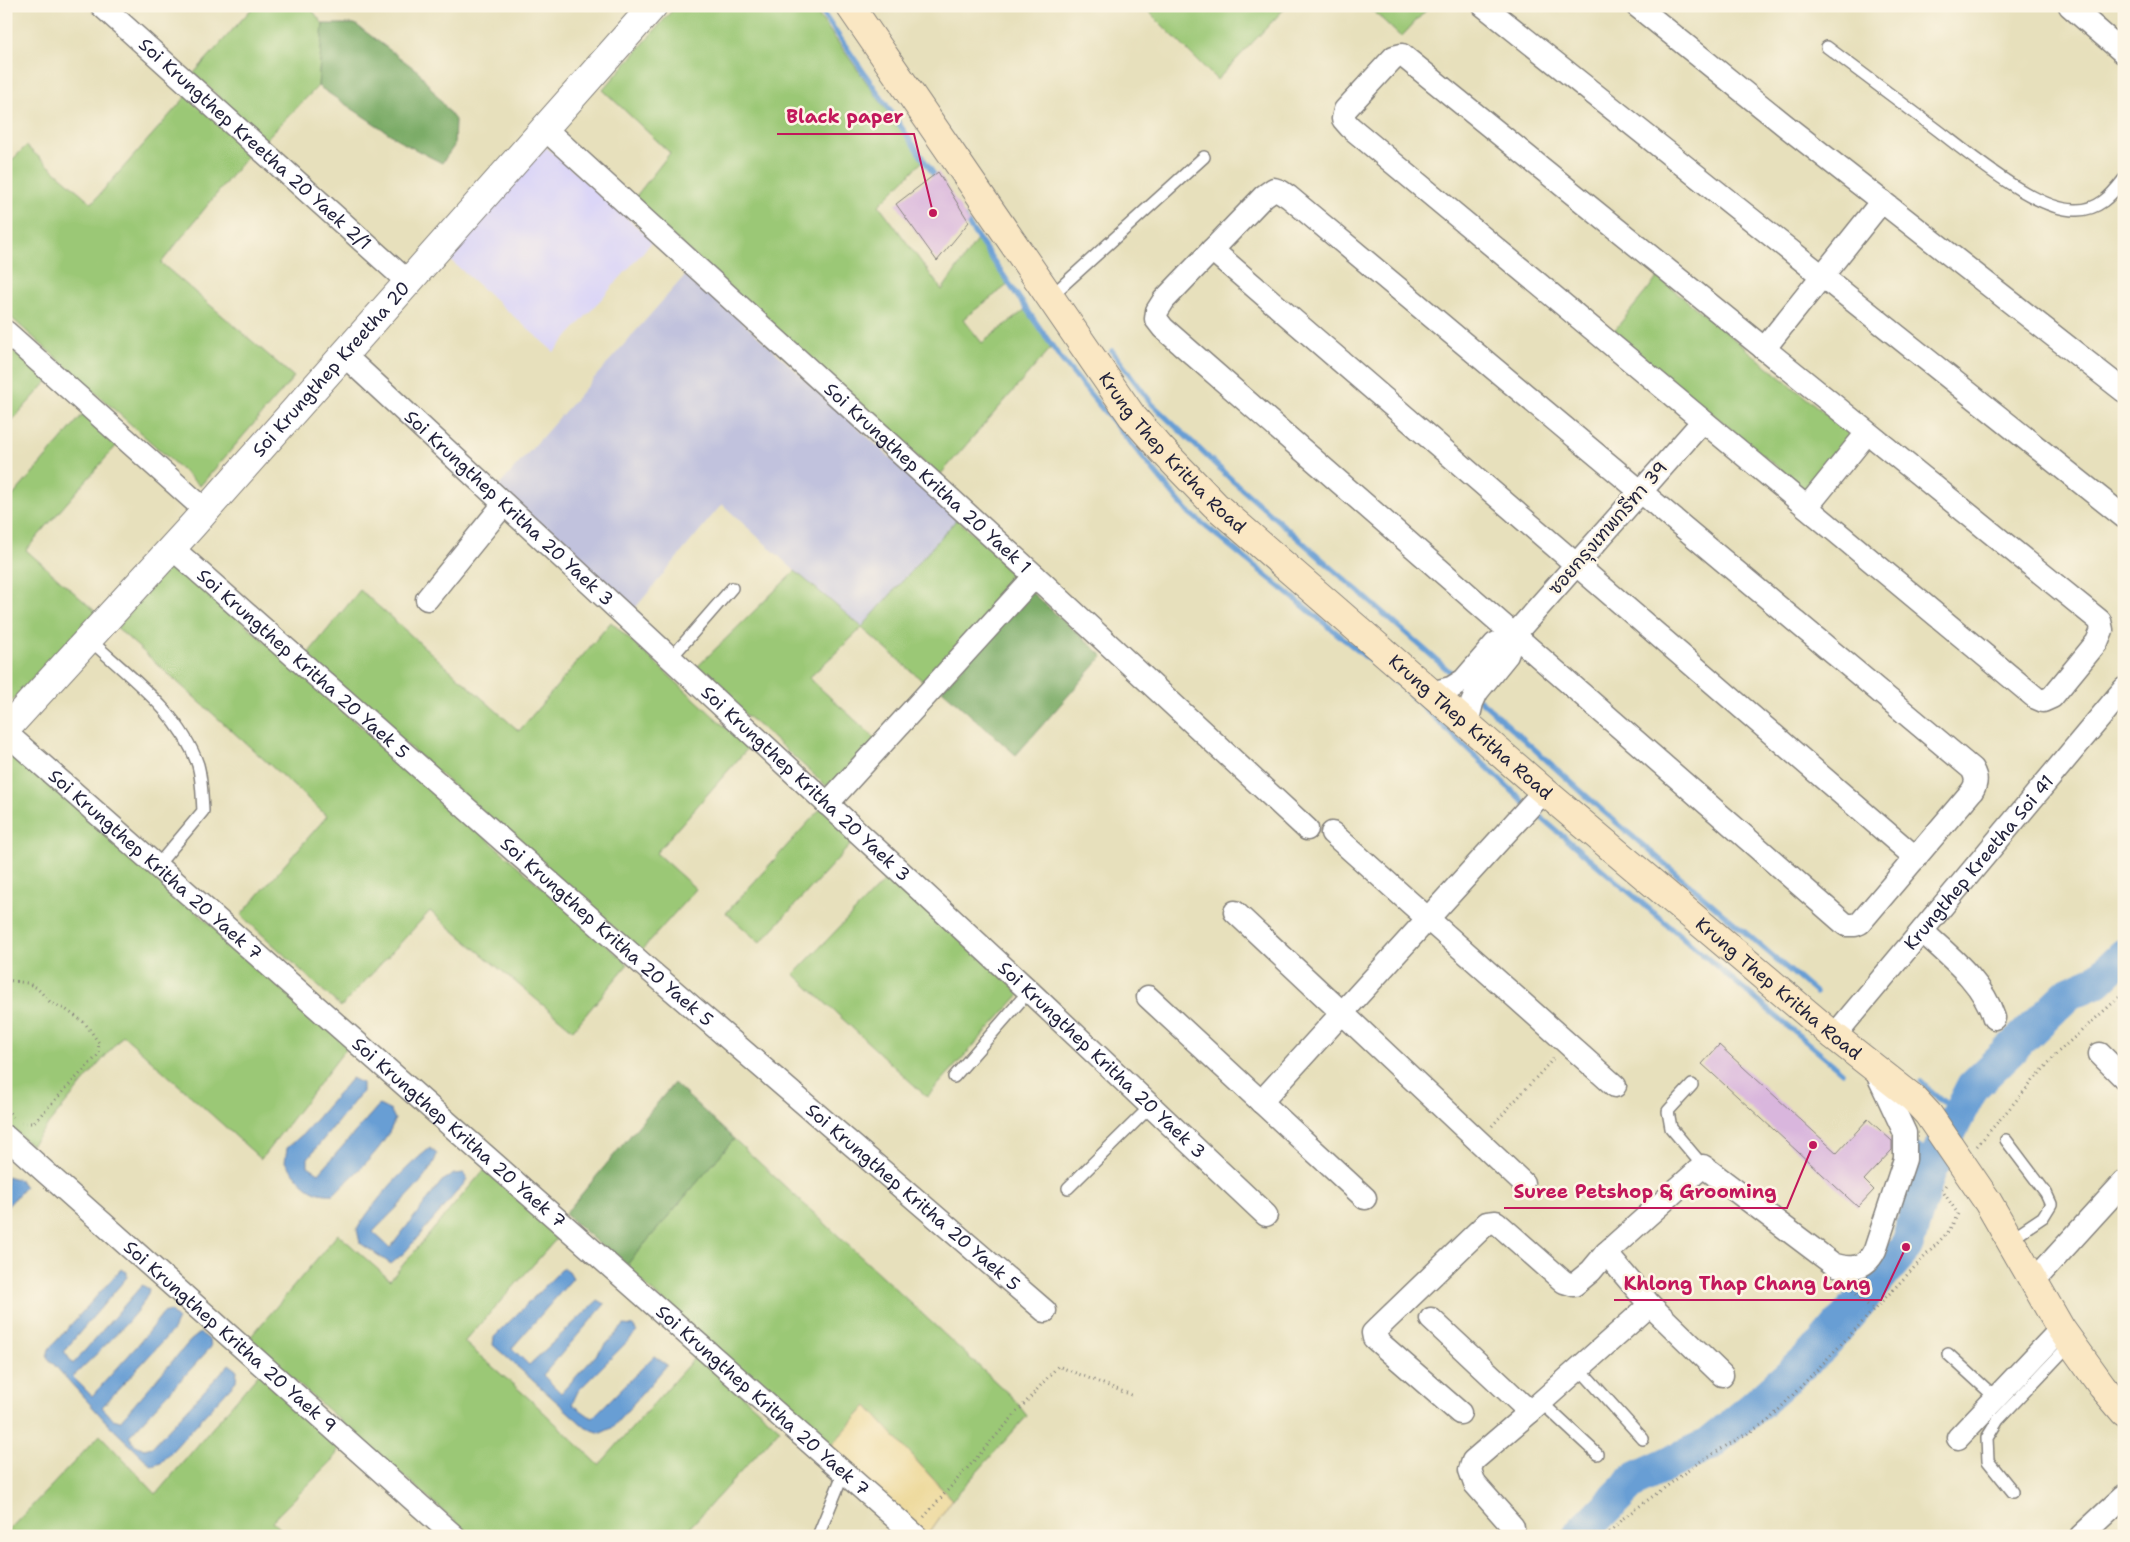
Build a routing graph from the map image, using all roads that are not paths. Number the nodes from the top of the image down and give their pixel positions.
1 (102, 6) edge
2 (653, 6) edge
3 (850, 6) edge
4 (1484, 6) edge
5 (1638, 6) edge
6 (2070, 6) edge
7 (1827, 47) dead end
8 (2124, 53) edge
9 (545, 130) junction
10 (1204, 158) dead end
11 (2124, 179) edge
12 (1882, 201) junction
13 (1212, 250) junction
14 (1822, 276) junction
15 (408, 282) junction
16 (1050, 297) junction
17 (6, 332) edge
18 (1764, 349) junction
19 (344, 355) junction
20 (2124, 391) edge
21 (1703, 421) junction
22 (1867, 433) junction
23 (1639, 492) junction
24 (504, 504) junction
25 (1807, 508) junction
26 (206, 511) junction
27 (2124, 517) edge
28 (172, 548) junction
29 (1576, 564) junction
30 (1035, 576) junction
31 (732, 588) dead end
32 (427, 599) dead end
33 (1514, 635) junction
34 (89, 639) junction
35 (671, 658) junction
36 (1431, 693) junction
37 (2122, 696) edge
38 (1467, 724) junction
39 (6, 731) edge
40 (1540, 796) junction
41 (827, 804) junction
42 (1307, 829) dead end
43 (1332, 833) dead end
44 (1916, 858) junction
45 (157, 866) junction
46 (1235, 912) dead end
47 (1428, 919) junction
48 (1922, 931) junction
49 (1029, 991) junction
50 (1148, 998) dead end
51 (1342, 1013) junction
52 (1994, 1018) dead end
53 (1834, 1036) junction
54 (2100, 1054) dead end
55 (1873, 1065) junction
56 (954, 1077) dead end
57 (2124, 1078) edge
58 (1692, 1085) dead end
59 (1615, 1086) dead end
60 (1261, 1102) junction
61 (1151, 1106) junction
62 (6, 1137) edge
63 (2006, 1140) dead end
64 (1703, 1166) junction
65 (2124, 1182) edge
66 (1523, 1183) dead end
67 (1068, 1188) dead end
68 (1365, 1198) dead end
69 (1266, 1215) dead end
70 (2010, 1239) junction
71 (1606, 1253) junction
72 (2033, 1282) junction
73 (1650, 1305) junction
74 (1045, 1311) dead end
75 (1431, 1319) dead end
76 (2066, 1336) junction
77 (1948, 1354) dead end
78 (1580, 1369) junction
79 (1722, 1375) dead end
80 (1996, 1398) junction
81 (1535, 1407) junction
82 (2124, 1412) edge
83 (1460, 1413) dead end
84 (1958, 1438) dead end
85 (1643, 1440) dead end
86 (1598, 1454) dead end
87 (844, 1472) junction
88 (2012, 1492) dead end
89 (2124, 1496) edge
90 (1512, 1527) dead end
91 (913, 1534) edge
92 (454, 1536) edge
93 (818, 1536) edge
94 (2081, 1536) edge

1 - 15 street, Soi Krungthep Kreetha 20 Yaek 2/1
2 - 9 street, Soi Krungthep Kreetha 20
3 - 16 main road, Krung Thep Kritha Road
4 - 14 street
5 - 12 street
6 - 8 street
7 - 11 lane
9 - 15 street, Soi Krungthep Kreetha 20
9 - 30 street, Soi Krungthep Kritha 20 Yaek 1
10 - 16 lane
12 - 14 street
12 - 20 street
13 - 23 street
13 - 29 street
13 - 33 street
14 - 18 street
14 - 27 street
15 - 19 street, Soi Krungthep Kreetha 20
16 - 36 main road, Krung Thep Kritha Road
17 - 26 street
18 - 21 street
18 - 22 street
19 - 24 street, Soi Krungthep Kritha 20 Yaek 3
19 - 26 street, Soi Krungthep Kreetha 20
21 - 23 street, ซอยกรุงเทพกรีฑา 39
21 - 25 street
22 - 25 street
22 - 25 street
23 - 29 street, ซอยกรุงเทพกรีฑา 39
23 - 44 street
24 - 32 street
24 - 35 street, Soi Krungthep Kritha 20 Yaek 3
26 - 28 street, Soi Krungthep Kreetha 20
28 - 34 street, Soi Krungthep Kreetha 20
28 - 74 street, Soi Krungthep Kritha 20 Yaek 5
29 - 33 street, ซอยกรุงเทพกรีฑา 39
29 - 44 street
30 - 41 street
30 - 42 street, Soi Krungthep Kritha 20 Yaek 1
31 - 35 lane
33 - 36 street, ซอยกรุงเทพกรีฑา 39
33 - 38 street, ซอยกรุงเทพกรีฑา 39
33 - 44 street
34 - 39 street, Soi Krungthep Kreetha 20
34 - 45 lane
35 - 41 street, Soi Krungthep Kritha 20 Yaek 3
36 - 38 main road, Krung Thep Kritha Road
37 - 48 street, Krungthep Kreetha Soi 41
38 - 40 main road, Krung Thep Kritha Road
39 - 45 street, Soi Krungthep Kritha 20 Yaek 7
40 - 47 street
40 - 53 main road, Krung Thep Kritha Road
41 - 49 street, Soi Krungthep Kritha 20 Yaek 3
43 - 47 street
45 - 87 street, Soi Krungthep Kritha 20 Yaek 7
46 - 51 street
47 - 51 street
47 - 59 street
48 - 52 street
48 - 53 street, Krungthep Kreetha Soi 41
49 - 56 lane
49 - 61 street, Soi Krungthep Kritha 20 Yaek 3
50 - 60 street
51 - 60 street
51 - 66 street
53 - 55 main road, Krung Thep Kritha Road
54 - 57 street
55 - 64 street
55 - 70 main road, Krung Thep Kritha Road
58 - 64 lane
60 - 68 street
61 - 67 lane
61 - 69 street, Soi Krungthep Kritha 20 Yaek 3
62 - 92 street, Soi Krungthep Kritha 20 Yaek 9
63 - 70 lane
64 - 71 street
65 - 72 street
70 - 72 main road, Krung Thep Kritha Road
71 - 73 street
71 - 83 street
72 - 76 main road, Krung Thep Kritha Road
73 - 78 street
73 - 79 street
75 - 81 street
76 - 80 street
76 - 82 main road, Krung Thep Kritha Road
76 - 88 lane
77 - 80 lane
78 - 81 street
78 - 85 lane
80 - 84 street
81 - 86 lane
81 - 90 street
87 - 91 street, Soi Krungthep Kritha 20 Yaek 7
87 - 93 lane
89 - 94 street

